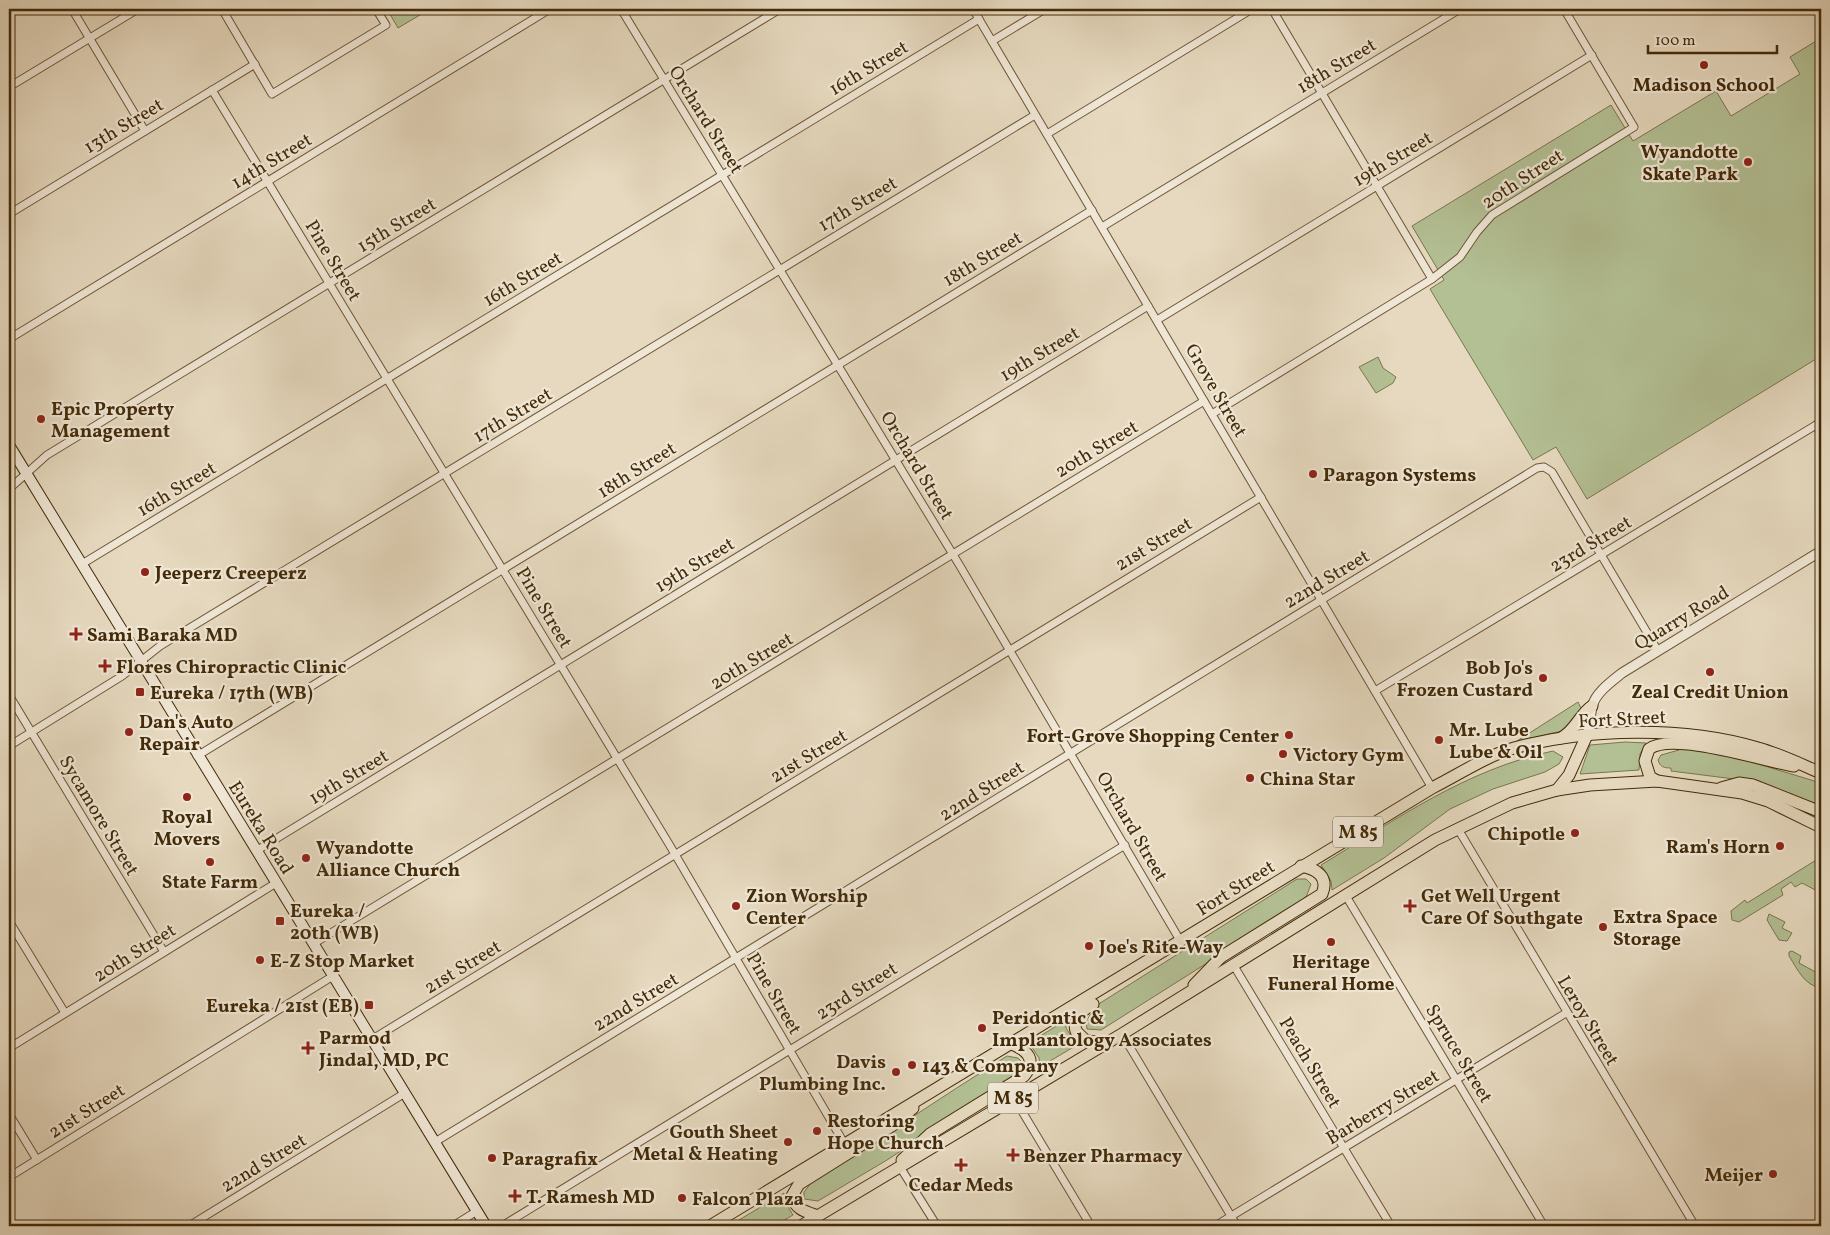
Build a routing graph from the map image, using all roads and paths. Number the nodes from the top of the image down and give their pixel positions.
1 (72, 9) edge
2 (138, 9) edge
3 (222, 9) edge
4 (376, 9) edge
5 (550, 9) edge
6 (621, 9) edge
7 (780, 9) edge
8 (974, 9) edge
9 (1045, 9) edge
10 (1252, 9) edge
11 (1272, 9) edge
12 (1460, 9) edge
13 (1564, 9) edge
14 (979, 19) junction
15 (90, 38) junction
16 (992, 41) junction
17 (1592, 55) junction
18 (255, 64) junction
19 (664, 80) junction
20 (9, 87) edge
21 (212, 90) junction
22 (1322, 92) junction
23 (1035, 115) junction
24 (144, 131) junction
25 (1047, 134) junction
26 (723, 175) junction
27 (267, 181) junction
28 (1378, 186) junction
29 (1092, 210) junction
30 (9, 214) edge
31 (1102, 227) junction
32 (778, 270) junction
33 (1432, 278) junction
34 (330, 284) junction
35 (1148, 306) junction
36 (1156, 320) junction
37 (9, 339) edge
38 (838, 364) junction
39 (387, 379) junction
40 (1204, 401) junction
41 (1212, 414) junction
42 (1819, 423) edge
43 (1821, 434) edge
44 (9, 445) edge
45 (896, 460) junction
46 (27, 474) junction
47 (444, 474) junction
48 (9, 489) edge
49 (1261, 497) junction
50 (1821, 551) edge
51 (953, 555) junction
52 (1602, 556) junction
53 (82, 564) junction
54 (504, 570) junction
55 (1320, 599) junction
56 (1010, 650) junction
57 (1658, 651) junction
58 (140, 662) junction
59 (561, 665) junction
60 (1375, 691) junction
61 (9, 695) edge
62 (1592, 706) junction
63 (31, 732) junction
64 (1587, 735) junction
65 (1557, 740) junction
66 (9, 746) edge
67 (1071, 753) junction
68 (197, 756) junction
69 (618, 760) junction
70 (1808, 768) junction
71 (1821, 773) edge
72 (1656, 781) junction
73 (1432, 788) junction
74 (1717, 789) junction
75 (1557, 790) junction
76 (1821, 812) edge
77 (1821, 827) edge
78 (1458, 829) junction
79 (1125, 845) junction
80 (256, 851) junction
81 (675, 855) junction
82 (1301, 866) junction
83 (276, 883) junction
84 (1346, 896) junction
85 (1215, 919) junction
86 (9, 921) edge
87 (1181, 942) junction
88 (313, 944) junction
89 (164, 952) junction
90 (736, 959) junction
91 (1234, 966) junction
92 (333, 976) junction
93 (1180, 999) junction
94 (65, 1013) junction
95 (1566, 1013) junction
96 (1122, 1034) junction
97 (371, 1040) junction
98 (1107, 1043) junction
99 (1012, 1044) junction
100 (9, 1048) edge
101 (790, 1050) junction
102 (1457, 1080) junction
103 (405, 1094) junction
104 (924, 1096) junction
105 (1014, 1098) junction
106 (9, 1114) edge
107 (435, 1142) junction
108 (844, 1143) junction
109 (1344, 1149) junction
110 (36, 1160) junction
111 (900, 1167) junction
112 (9, 1177) edge
113 (882, 1178) junction
114 (477, 1212) junction
115 (818, 1216) junction
116 (1231, 1216) junction
117 (190, 1226) edge
118 (452, 1226) edge
119 (486, 1226) edge
120 (502, 1226) edge
121 (710, 1226) edge
122 (800, 1226) edge
123 (937, 1226) edge
124 (1091, 1226) edge
125 (1215, 1226) edge
126 (1237, 1226) edge
127 (1391, 1226) edge
128 (1544, 1226) edge
129 (1695, 1226) edge

1 - 15 street
2 - 15 street
3 - 18 street
4 - 18 street
5 - 27 street, 14th Street
6 - 19 street, Orchard Street
7 - 19 street, 15th Street
8 - 14 street, Grove Street
9 - 16 street
10 - 25 street
11 - 22 street
12 - 22 street, 18th Street
13 - 17 street
14 - 16 street, Grove Street
14 - 26 street, 16th Street
15 - 20 street
15 - 24 street
16 - 23 street, Grove Street
17 - 28 street, 19th Street
17 - 33 street, 20th Street
18 - 21 street, 13th Street
19 - 26 street, Orchard Street
19 - 34 street, 15th Street
21 - 24 street, 13th Street
21 - 27 street, Pine Street
22 - 28 street
22 - 31 street, 18th Street
23 - 25 street, Grove Street
23 - 32 street, 17th Street
24 - 30 street, 13th Street
25 - 29 street, Grove Street
26 - 32 street, Orchard Street
26 - 39 street, 16th Street
27 - 34 street, Pine Street
27 - 37 street, 14th Street
28 - 33 street
28 - 36 street, 19th Street
29 - 31 street, Grove Street
29 - 38 street, 18th Street
31 - 35 street, Grove Street
32 - 38 street, Orchard Street
32 - 47 street, 17th Street
33 - 41 street, 20th Street
34 - 39 street, Pine Street
34 - 46 street, 15th Street
35 - 36 street, Grove Street
35 - 45 street, 19th Street
36 - 40 street, Grove Street
38 - 45 street, Orchard Street
38 - 54 street, 18th Street
39 - 47 street, Pine Street
39 - 53 street, 16th Street
40 - 41 street, Grove Street
40 - 51 street, 20th Street
41 - 49 street, Grove Street
42 - 43 street
42 - 52 street, 23rd Street
44 - 46 main road, Eureka Road
45 - 51 street, Orchard Street
45 - 59 street, 19th Street
46 - 48 street, 15th Street
46 - 53 main road, Eureka Road
47 - 54 street, Pine Street
47 - 58 street, 17th Street
49 - 55 street, Grove Street
49 - 56 street, 21st Street
50 - 57 street, Quarry Road
51 - 56 street, Orchard Street
51 - 69 street, 20th Street
52 - 55 street, 22nd Street
52 - 57 street
52 - 60 street, 23rd Street
53 - 58 main road, Eureka Road
54 - 59 street, Pine Street
54 - 68 street, 18th Street
55 - 60 street, Grove Street
55 - 67 street, 22nd Street
56 - 67 street, Orchard Street
56 - 81 street, 21st Street
57 - 62 street, Quarry Road
58 - 63 street, 17th Street
58 - 68 main road, Eureka Road
59 - 69 street, Pine Street
59 - 80 street, 19th Street
60 - 73 street, Grove Street
61 - 63 street, Sycamore Street
62 - 64 street, Quarry Road
62 - 65 main road
63 - 66 street, 17th Street
63 - 89 street, Sycamore Street
64 - 65 main road, Fort Street / M 85
64 - 70 main road, Fort Street / M 85
64 - 75 main road
65 - 73 main road, Fort Street / M 85
67 - 79 street, Orchard Street
67 - 90 street, 22nd Street
68 - 80 main road, Eureka Road
69 - 81 street, Pine Street
69 - 88 street, 20th Street
70 - 71 main road, Fort Street / M 85
70 - 72 main road
72 - 74 main road, M 85
72 - 75 main road, M 85
73 - 82 main road, Fort Street / M 85
74 - 76 main road
74 - 77 main road, M 85
75 - 78 main road, M 85
78 - 84 main road, M 85
78 - 95 street, Leroy Street
79 - 87 street, Orchard Street
79 - 101 street, 23rd Street
80 - 83 main road, Eureka Road
81 - 90 street, Pine Street
81 - 97 street, 21st Street
82 - 85 main road, Fort Street / M 85
82 - 93 main road
83 - 88 main road, Eureka Road
83 - 89 street, 20th Street
84 - 91 main road, M 85
84 - 102 street, Spruce Street
85 - 87 main road, Fort Street / M 85
85 - 98 main road
86 - 94 street
87 - 99 main road, Fort Street / M 85
88 - 92 main road, Eureka Road
89 - 94 street, 20th Street
90 - 101 street, Pine Street
90 - 107 street, 22nd Street
91 - 93 main road, M 85
91 - 109 street, Peach Street
92 - 97 main road, Eureka Road
92 - 110 street, 21st Street
93 - 96 main road, M 85
94 - 100 street, 20th Street
95 - 102 street, Barberry Street
95 - 129 street, Leroy Street
96 - 98 main road, M 85
96 - 116 street
97 - 103 main road, Eureka Road
98 - 105 main road, M 85
99 - 104 main road, Fort Street / M 85
99 - 113 main road
101 - 108 street, Pine Street
101 - 120 street, 23rd Street
102 - 109 street, Barberry Street
102 - 128 street, Spruce Street
103 - 107 main road, Eureka Road
103 - 117 street, 22nd Street
104 - 108 main road, Fort Street / M 85
104 - 115 main road
105 - 111 main road, M 85
105 - 124 street
106 - 110 street
107 - 114 main road, Eureka Road
108 - 121 main road, Fort Street / M 85
109 - 116 street, Barberry Street
109 - 127 street, Peach Street
110 - 112 street, 21st Street
111 - 113 main road, M 85
111 - 123 street
113 - 115 main road, M 85
114 - 118 street
114 - 119 main road, Eureka Road
115 - 122 main road, M 85
116 - 125 street, Barberry Street
116 - 126 street

